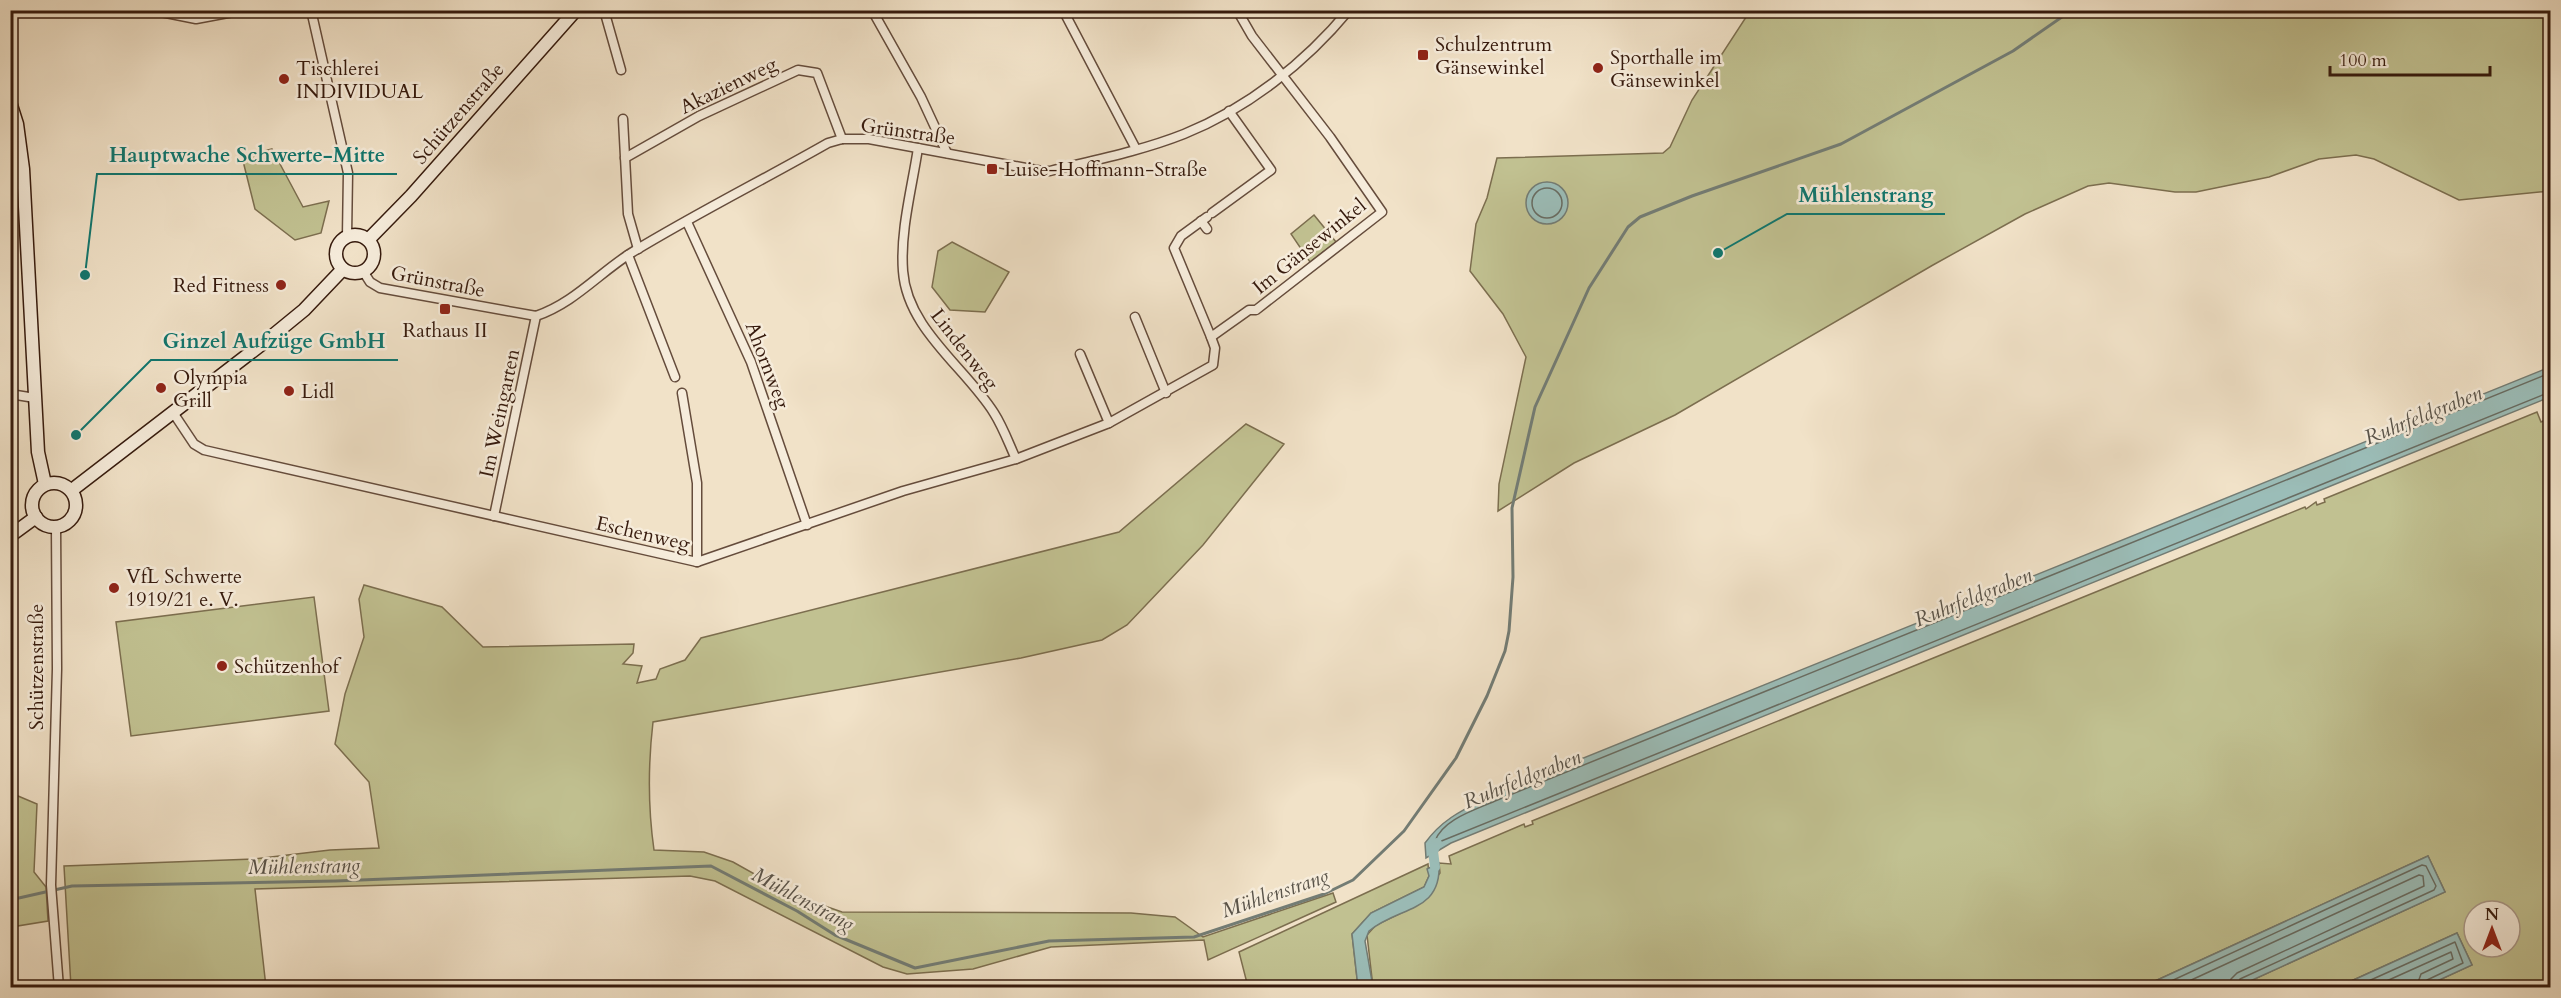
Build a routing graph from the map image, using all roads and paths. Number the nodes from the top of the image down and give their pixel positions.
1 (151, 10) edge
2 (244, 10) edge
3 (311, 10) edge
4 (576, 10) edge
5 (604, 10) edge
6 (872, 10) edge
7 (1063, 10) edge
8 (1237, 10) edge
9 (1349, 10) edge
10 (621, 70) dead end
11 (1283, 76) junction
12 (10, 102) edge
13 (1229, 111) junction
14 (623, 120) dead end
15 (842, 139) junction
16 (918, 148) junction
17 (1137, 149) junction
18 (947, 153) junction
19 (625, 158) junction
20 (17, 171) edge
21 (687, 222) junction
22 (347, 236) junction
23 (368, 240) junction
24 (638, 249) junction
25 (628, 255) junction
26 (343, 269) junction
27 (363, 271) junction
28 (536, 316) junction
29 (1135, 317) dead end
30 (1211, 337) junction
31 (1080, 354) dead end
32 (675, 377) dead end
33 (682, 393) dead end
34 (1166, 393) junction
35 (10, 394) edge
36 (35, 398) junction
37 (174, 414) junction
38 (1109, 423) junction
39 (1016, 459) junction
40 (45, 484) junction
41 (72, 490) junction
42 (494, 516) junction
43 (36, 517) junction
44 (807, 525) junction
45 (57, 527) junction
46 (10, 536) edge
47 (697, 562) junction
48 (59, 987) edge

1 - 2 street
3 - 22 street
4 - 23 main road, Schützenstraße
5 - 10 street
6 - 18 street
7 - 17 street
8 - 11 street
9 - 11 street, Grünstraße
11 - 13 street, Grünstraße
11 - 30 street, Im Gänsewinkel
12 - 20 main road
13 - 17 street, Grünstraße
13 - 30 street, Eschenweg
14 - 19 street
15 - 16 street, Grünstraße
15 - 19 street, Akazienweg
15 - 21 street, Grünstraße
16 - 18 street, Grünstraße
16 - 39 street, Lindenweg
17 - 18 street, Grünstraße
19 - 24 street
20 - 36 main road
21 - 24 street, Grünstraße
21 - 44 street, Ahornweg
22 - 23 main road
22 - 26 main road
23 - 27 main road
24 - 25 street, Grünstraße
25 - 28 street, Grünstraße
25 - 32 street
26 - 27 main road
26 - 37 main road
27 - 28 street, Grünstraße
28 - 42 street, Im Weingarten
29 - 34 street
30 - 34 street, Eschenweg
31 - 38 street
33 - 47 street
34 - 38 street, Eschenweg
35 - 36 street
36 - 40 main road
37 - 41 main road
37 - 42 street, Eschenweg
38 - 39 street, Eschenweg
39 - 44 street, Eschenweg
40 - 41 main road
40 - 43 main road
41 - 45 main road
42 - 47 street, Eschenweg
43 - 45 main road
43 - 46 main road
44 - 47 street, Eschenweg
45 - 48 street, Schützenstraße

